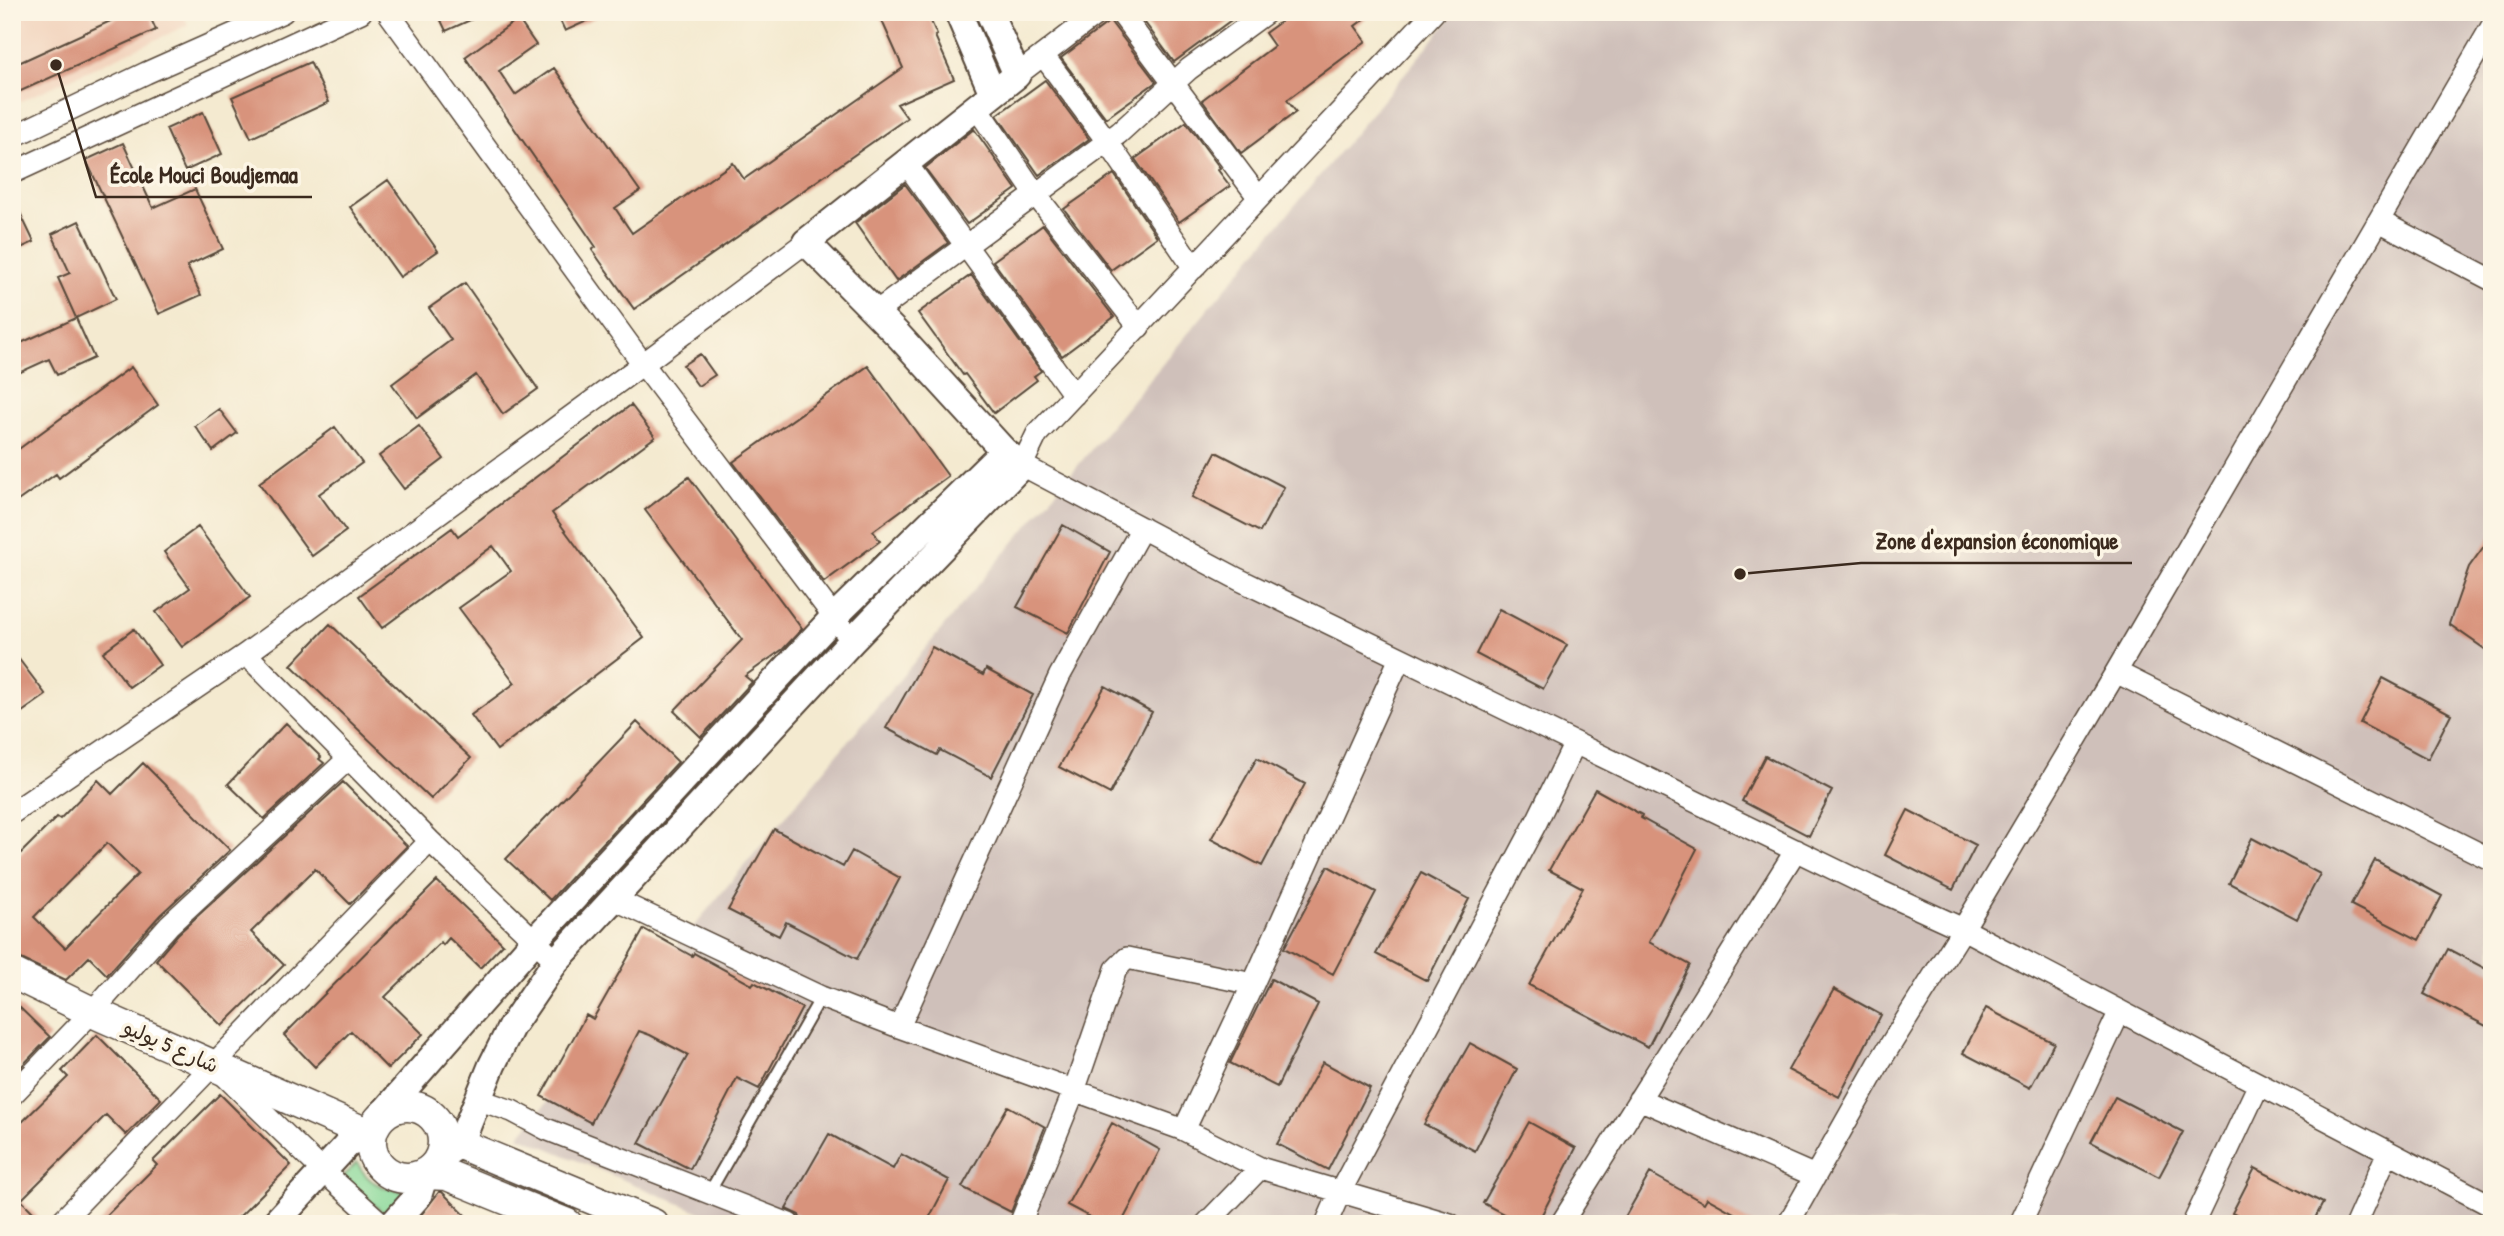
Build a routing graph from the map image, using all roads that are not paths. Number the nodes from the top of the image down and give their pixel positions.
1 (283, 12) edge
2 (360, 12) edge
3 (388, 12) edge
4 (958, 12) edge
5 (989, 12) edge
6 (1099, 12) edge
7 (1120, 12) edge
8 (1267, 12) edge
9 (1434, 12) edge
10 (2492, 26) edge
11 (1043, 55) junction
12 (146, 73) junction
13 (1017, 75) junction
14 (1172, 85) junction
15 (985, 101) junction
16 (154, 107) junction
17 (12, 137) edge
18 (1107, 141) junction
19 (905, 163) junction
20 (12, 173) edge
21 (1036, 195) junction
22 (1259, 198) junction
23 (2379, 221) junction
24 (806, 242) junction
25 (965, 247) junction
26 (1194, 268) junction
27 (2492, 280) edge
28 (876, 312) junction
29 (1139, 327) junction
30 (643, 364) junction
31 (1074, 395) junction
32 (1013, 458) junction
33 (1142, 528) junction
34 (833, 618) junction
35 (852, 641) junction
36 (246, 654) junction
37 (1400, 658) junction
38 (2116, 672) junction
39 (1575, 743) junction
40 (347, 760) junction
41 (12, 813) edge
42 (430, 841) junction
43 (1796, 850) junction
44 (2492, 860) edge
45 (614, 899) junction
46 (1963, 929) junction
47 (534, 941) junction
48 (556, 961) junction
49 (12, 974) edge
50 (1253, 984) junction
51 (821, 997) junction
52 (2120, 1011) junction
53 (92, 1012) junction
54 (899, 1027) junction
55 (213, 1064) junction
56 (2259, 1084) junction
57 (1074, 1091) junction
58 (12, 1095) edge
59 (1639, 1099) junction
60 (480, 1100) junction
61 (374, 1127) junction
62 (1184, 1130) junction
63 (2388, 1152) junction
64 (442, 1153) junction
65 (1260, 1168) junction
66 (323, 1171) junction
67 (1815, 1176) junction
68 (709, 1192) junction
69 (1340, 1192) junction
70 (2492, 1206) edge
71 (59, 1224) edge
72 (274, 1224) edge
73 (382, 1224) edge
74 (393, 1224) edge
75 (566, 1224) edge
76 (653, 1224) edge
77 (789, 1224) edge
78 (1020, 1224) edge
79 (1206, 1224) edge
80 (1326, 1224) edge
81 (1450, 1224) edge
82 (1561, 1224) edge
83 (1788, 1224) edge
84 (2020, 1224) edge
85 (2193, 1224) edge
86 (2356, 1224) edge

1 - 12 street
2 - 16 street
3 - 30 street
4 - 15 street
5 - 13 street
6 - 11 street
7 - 14 street
8 - 14 street
9 - 22 street
10 - 23 street
11 - 13 street
11 - 18 street
12 - 16 street
12 - 17 street
13 - 15 street
14 - 18 street
14 - 22 street
15 - 19 street
15 - 21 street
16 - 20 street
18 - 21 street
18 - 26 street
19 - 24 street
19 - 25 street
21 - 25 street
21 - 29 street
22 - 26 street
23 - 27 street
23 - 38 street
24 - 28 street
24 - 30 street
25 - 28 street
25 - 31 street
26 - 29 street
28 - 32 street
29 - 31 street
30 - 34 street
30 - 36 street
31 - 32 street
32 - 33 street
32 - 34 street
32 - 35 street
33 - 37 street
33 - 54 street
34 - 35 street
34 - 47 street
35 - 45 street
36 - 40 street
36 - 41 street
37 - 39 street
37 - 50 street
38 - 44 street
38 - 46 street
39 - 43 street
39 - 69 street
40 - 42 street
40 - 53 street
42 - 47 street
42 - 55 street
43 - 46 street
43 - 59 street
45 - 48 street
45 - 51 street
46 - 52 street
46 - 67 street
47 - 48 street
47 - 61 street
48 - 60 street
49 - 53 main road, شارع 5 يوليو
50 - 57 street
50 - 62 street
51 - 54 street
51 - 68 lane
52 - 56 street
52 - 84 street
53 - 55 main road, شارع 5 يوليو
53 - 58 street
54 - 57 street
55 - 61 main road, شارع 5 يوليو
55 - 66 street
55 - 71 street
56 - 63 street
56 - 85 street
57 - 62 street
57 - 78 street
59 - 67 street
59 - 82 street
60 - 64 street
60 - 68 street
61 - 64 main road
61 - 64 main road
61 - 66 street
62 - 65 street
63 - 70 street
63 - 86 street
64 - 74 street
64 - 75 main road
64 - 76 main road
65 - 69 street
65 - 79 street
66 - 72 street
66 - 73 street
67 - 83 street
68 - 77 street
69 - 80 street
69 - 81 street

